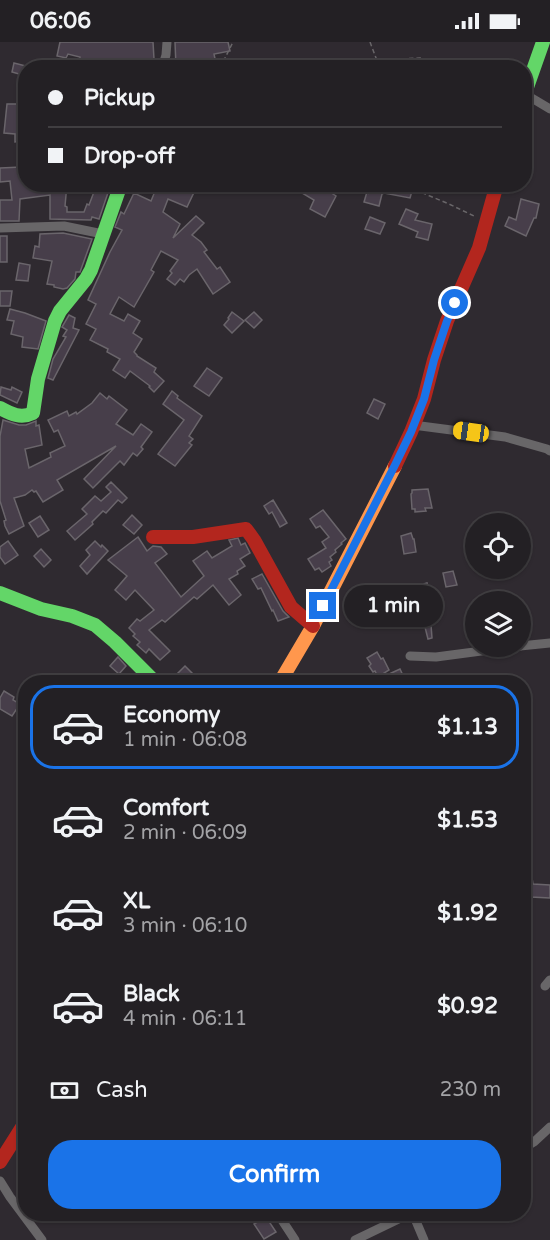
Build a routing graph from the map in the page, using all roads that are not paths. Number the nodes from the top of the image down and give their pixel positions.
1 (167, 42) edge
2 (543, 42) edge
3 (164, 60) edge
4 (532, 74) edge
5 (532, 98) edge
6 (550, 109) edge
7 (118, 192) edge
8 (495, 192) edge
9 (0, 228) edge
10 (103, 234) junction
11 (0, 408) edge
12 (413, 425) junction
13 (550, 451) edge
14 (153, 537) dead end
15 (0, 593) edge
16 (313, 626) junction
17 (550, 643) edge
18 (531, 645) edge
19 (465, 653) edge
20 (410, 656) dead end
21 (148, 675) edge
22 (284, 675) edge
23 (550, 1127) edge
24 (18, 1134) edge
25 (531, 1144) edge
26 (0, 1162) edge
27 (0, 1181) edge
28 (18, 1208) edge
29 (28, 1221) edge
30 (283, 1221) edge
31 (396, 1221) edge
32 (414, 1221) edge
33 (42, 1240) edge
34 (295, 1240) edge
35 (355, 1240) edge
36 (424, 1240) edge

1 - 3 street
2 - 4 street
5 - 6 street
7 - 10 street
8 - 12 street
9 - 10 street
10 - 11 street
12 - 13 street
12 - 16 street
14 - 16 street
15 - 21 street
16 - 22 street
17 - 18 street
19 - 20 street
23 - 25 street
24 - 26 street
27 - 28 street
29 - 33 street
30 - 34 street
31 - 35 street
32 - 36 street

